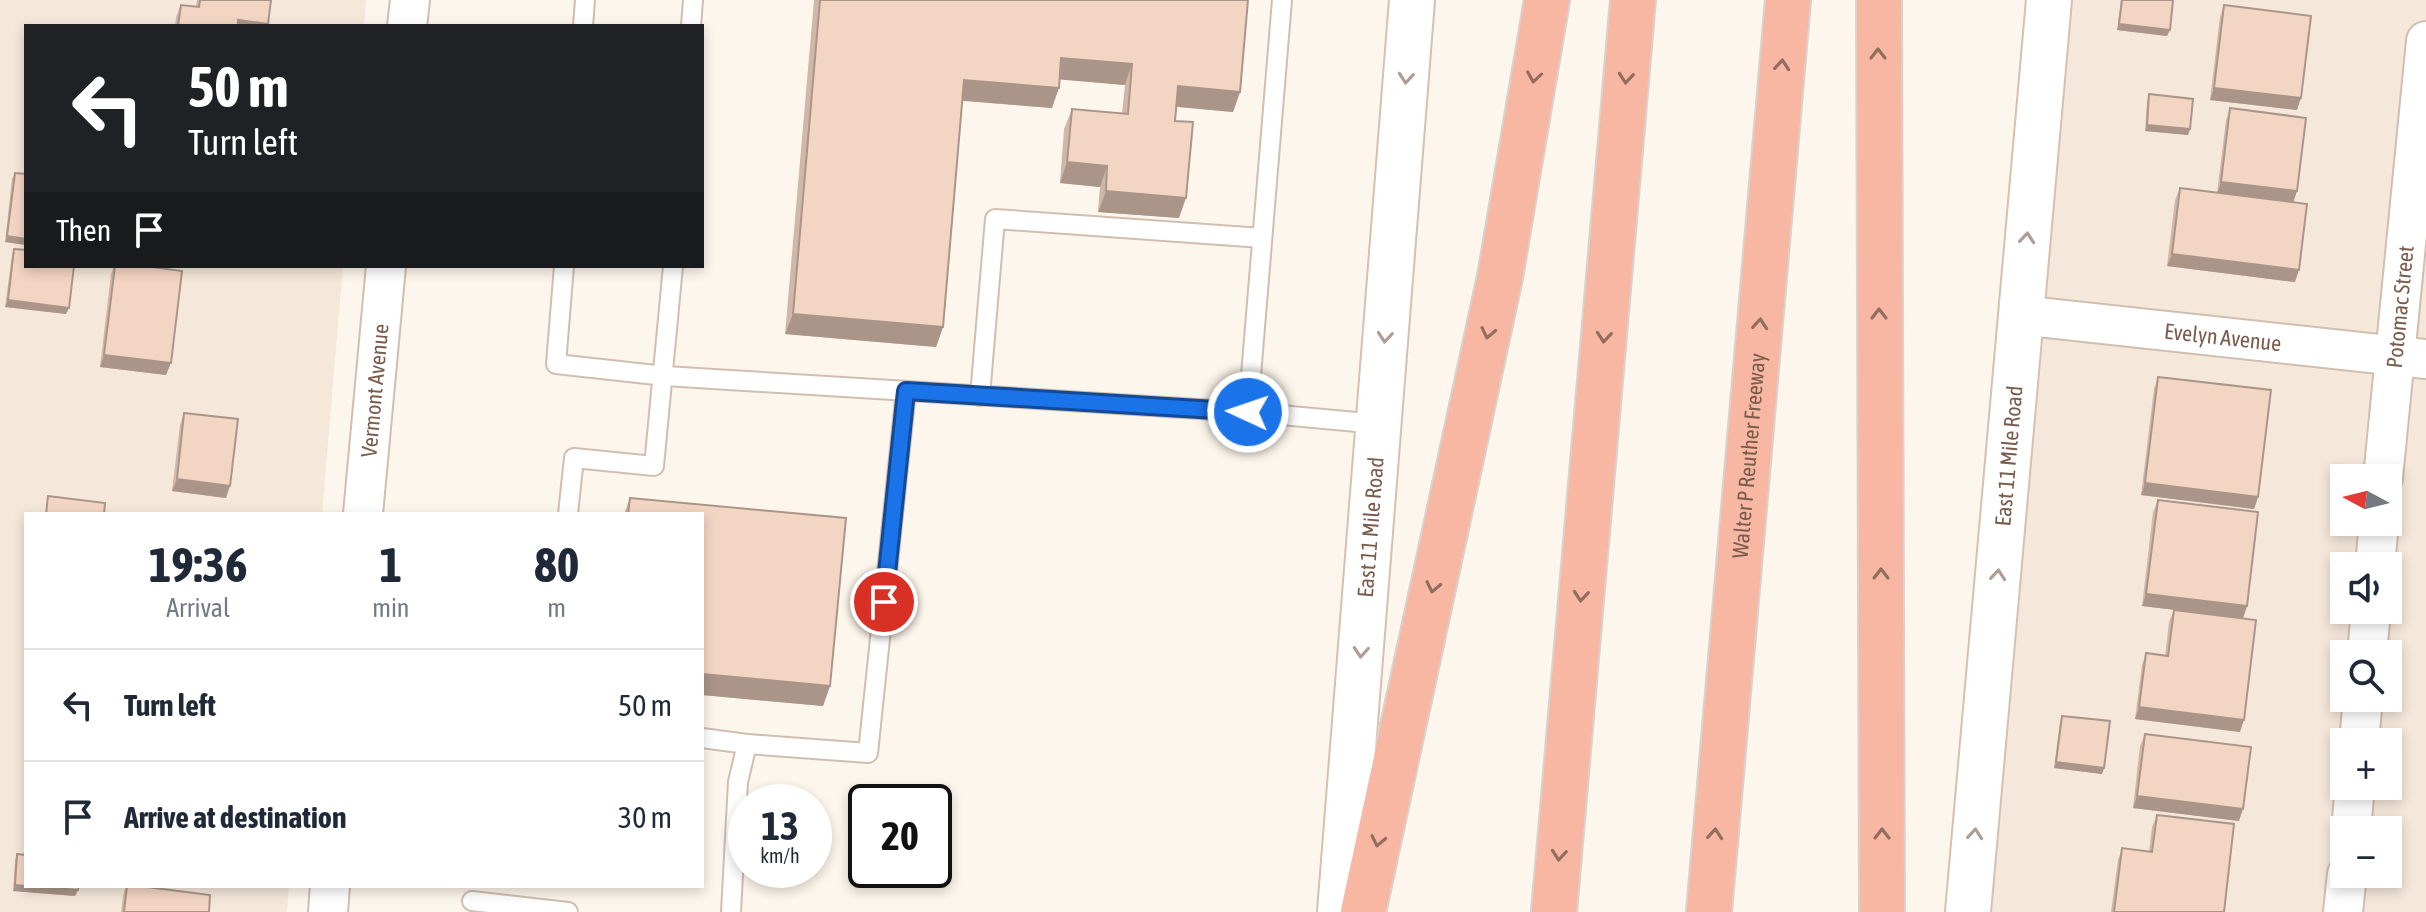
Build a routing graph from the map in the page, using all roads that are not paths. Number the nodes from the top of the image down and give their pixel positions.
1 (410, 0) edge
2 (585, 0) edge
3 (693, 0) edge
4 (1282, 0) edge
5 (1412, 0) edge
6 (1547, 0) edge
7 (1633, 0) edge
8 (1788, 0) edge
9 (1879, 0) edge
10 (2049, 0) edge
11 (407, 24) edge
12 (583, 24) edge
13 (691, 24) edge
14 (2426, 41) edge
15 (1262, 238) junction
16 (386, 268) edge
17 (564, 268) edge
18 (673, 268) edge
19 (2020, 315) junction
20 (2410, 358) edge
21 (665, 376) junction
22 (906, 391) junction
23 (980, 396) junction
24 (1248, 412) junction
25 (1378, 424) junction
26 (2386, 464) edge
27 (363, 512) edge
28 (568, 512) edge
29 (704, 738) edge
30 (747, 744) junction
31 (330, 888) edge
32 (2346, 888) edge
33 (472, 901) dead end
34 (328, 912) edge
35 (568, 912) edge
36 (731, 912) edge
37 (1340, 912) edge
38 (1363, 912) edge
39 (1554, 912) edge
40 (1709, 912) edge
41 (1882, 912) edge
42 (1968, 912) edge
43 (2343, 912) edge

1 - 11 street
2 - 12 lane
3 - 13 lane
4 - 15 lane
5 -> 25 main road, East 11 Mile Road
6 -> 38 highway
7 -> 39 highway
40 -> 8 highway, Walter P Reuther Freeway
41 -> 9 highway
19 -> 10 main road, East 11 Mile Road
14 - 20 street, Potomac Street
15 - 23 lane
15 - 24 lane
16 - 27 street, Vermont Avenue
17 - 21 lane
18 - 21 lane
19 - 20 street, Evelyn Avenue
42 -> 19 main road, East 11 Mile Road
20 - 26 street, Potomac Street
21 - 22 lane
21 - 28 lane
22 - 23 lane
22 - 30 lane
23 - 24 lane
24 - 25 lane
25 -> 37 main road, East 11 Mile Road
29 - 30 lane
30 - 36 lane
31 - 34 street
32 - 43 street
33 - 35 lane

